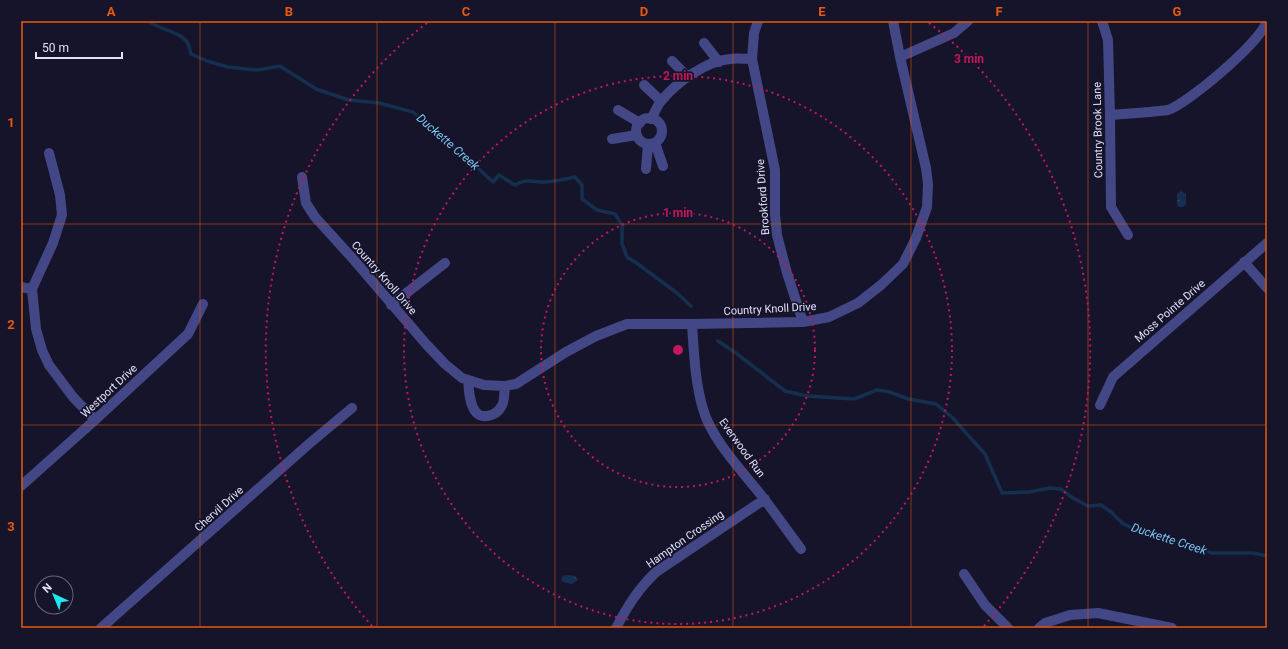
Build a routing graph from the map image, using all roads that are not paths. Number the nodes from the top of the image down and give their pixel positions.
1 (758, 21) edge
2 (893, 21) edge
3 (968, 21) edge
4 (1102, 21) edge
5 (1266, 21) edge
6 (704, 43) dead end
7 (900, 57) junction
8 (752, 59) junction
9 (672, 60) dead end
10 (718, 62) junction
11 (688, 77) junction
12 (644, 85) dead end
13 (661, 101) junction
14 (618, 110) dead end
15 (1110, 115) junction
16 (651, 119) junction
17 (640, 123) junction
18 (637, 135) junction
19 (612, 139) dead end
20 (651, 143) junction
21 (49, 153) dead end
22 (663, 166) dead end
23 (646, 169) dead end
24 (302, 177) dead end
25 (1128, 235) dead end
26 (1267, 243) edge
27 (1244, 262) junction
28 (445, 263) dead end
29 (21, 287) edge
30 (32, 288) junction
31 (1267, 288) edge
32 (203, 304) dead end
33 (391, 305) junction
34 (803, 322) junction
35 (692, 324) junction
36 (468, 380) junction
37 (505, 386) junction
38 (1100, 405) dead end
39 (352, 408) dead end
40 (95, 420) junction
41 (21, 486) edge
42 (765, 499) junction
43 (801, 549) dead end
44 (964, 574) dead end
45 (101, 628) edge
46 (616, 628) edge
47 (1008, 628) edge
48 (1039, 628) edge
49 (1172, 628) edge

1 - 8 street, Brookford Drive
2 - 7 street, Country Knoll Drive
3 - 7 street
4 - 15 street, Country Brook Lane
5 - 15 street
6 - 10 street
7 - 34 street, Country Knoll Drive
8 - 10 street
8 - 34 street, Brookford Drive
9 - 11 street
10 - 11 street
11 - 13 street
12 - 13 street
13 - 16 street
14 - 17 street
15 - 25 street, Country Brook Lane
16 - 17 street
16 - 20 street
17 - 18 street
18 - 19 street
18 - 20 street
20 - 22 street
20 - 23 street
21 - 30 street
24 - 33 street, Country Knoll Drive
26 - 27 street, Moss Pointe Drive
27 - 31 street
27 - 38 street, Moss Pointe Drive
28 - 33 street
29 - 30 street
30 - 40 street
32 - 40 street, Westport Drive
33 - 36 street, Country Knoll Drive
34 - 35 street, Country Knoll Drive
35 - 37 street, Country Knoll Drive
35 - 42 street, Everwood Run
36 - 37 street, Country Knoll Drive
36 - 37 street
39 - 45 street, Chervil Drive
40 - 41 street, Westport Drive
42 - 43 street, Everwood Run
42 - 46 street, Hampton Crossing
44 - 47 street
48 - 49 street

